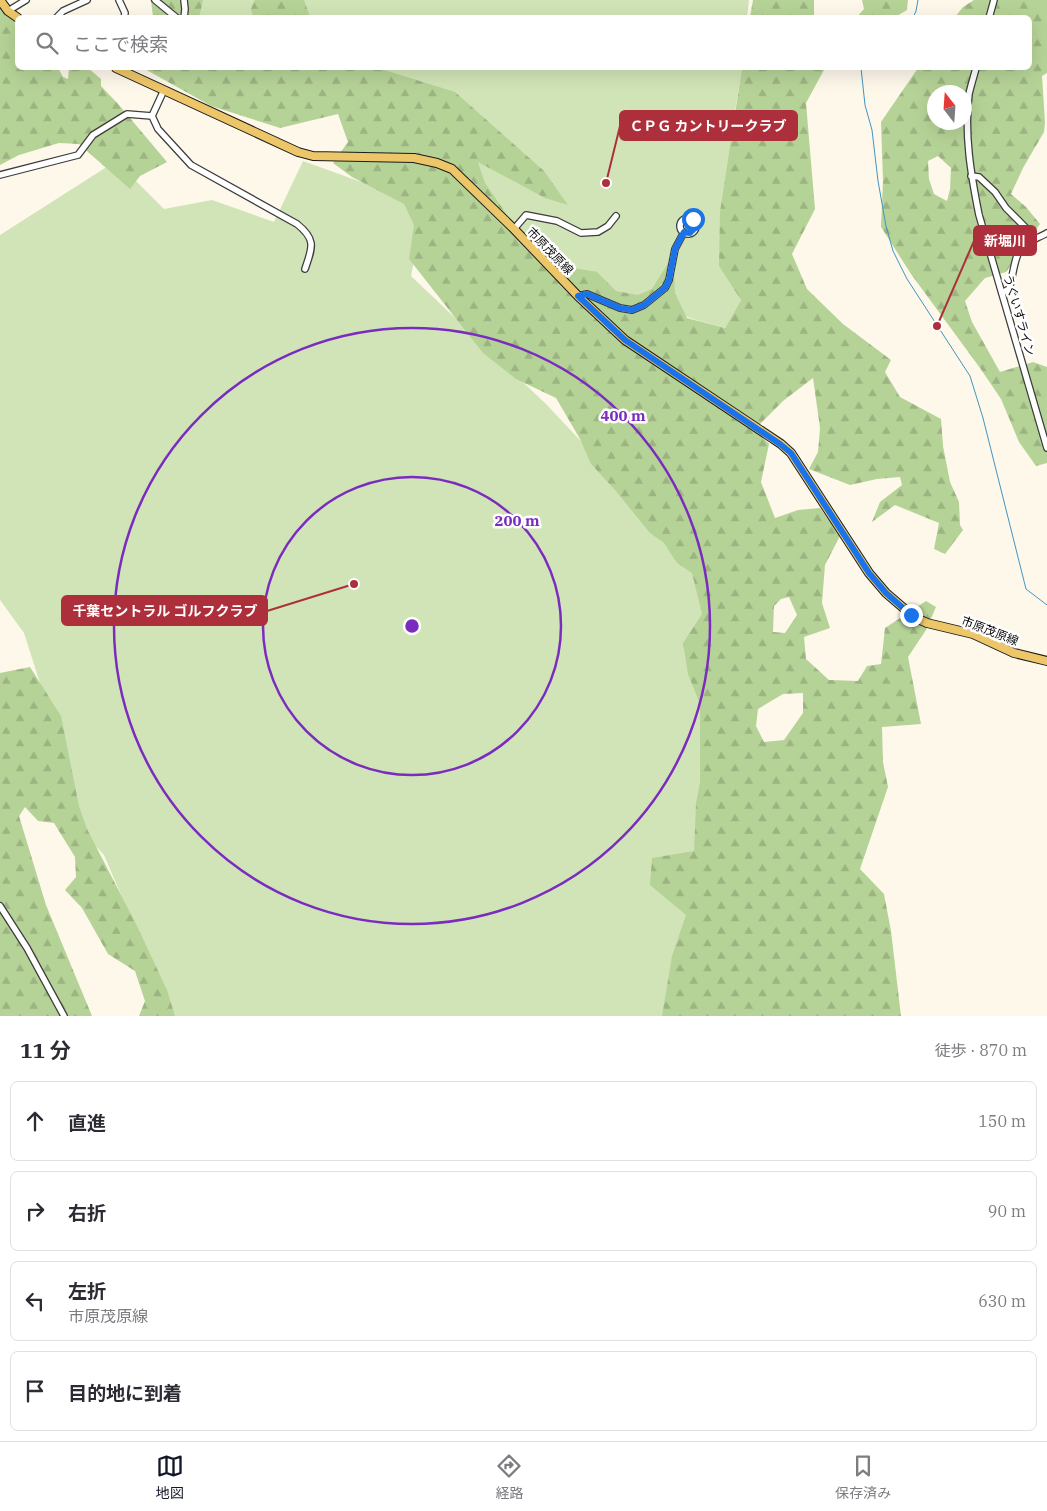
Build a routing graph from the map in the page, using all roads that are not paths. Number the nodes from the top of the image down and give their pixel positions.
1 (0, 0) edge
2 (26, 0) edge
3 (88, 0) edge
4 (120, 0) edge
5 (155, 0) edge
6 (184, 0) edge
7 (994, 0) edge
8 (8, 11) junction
9 (59, 15) edge
10 (125, 15) edge
11 (173, 15) edge
12 (184, 15) edge
13 (991, 15) edge
14 (15, 16) edge
15 (120, 70) edge
16 (975, 70) edge
17 (164, 90) junction
18 (152, 116) junction
19 (0, 175) edge
20 (971, 176) junction
21 (616, 216) dead end
22 (514, 229) junction
23 (684, 232) dead end
24 (1044, 235) edge
25 (1034, 239) junction
26 (1047, 241) edge
27 (305, 269) dead end
28 (1002, 293) junction
29 (578, 296) junction
30 (1047, 448) edge
31 (1047, 661) edge
32 (0, 906) edge
33 (64, 1016) edge

1 - 8 main road
2 - 8 street
3 - 9 street
4 - 10 street
5 - 11 street
6 - 12 street
7 - 13 street
8 - 14 main road
15 - 17 main road, 市原茂原線
16 - 20 street, うぐいすライン
17 - 18 street
17 - 22 main road, 市原茂原線
18 - 19 street
18 - 27 street
20 - 25 street
20 - 28 street, うぐいすライン
21 - 22 street
22 - 29 main road, 市原茂原線
23 - 29 street
24 - 25 street
24 - 26 street
25 - 28 street
28 - 30 street, うぐいすライン
29 - 31 main road, 市原茂原線
32 - 33 street

